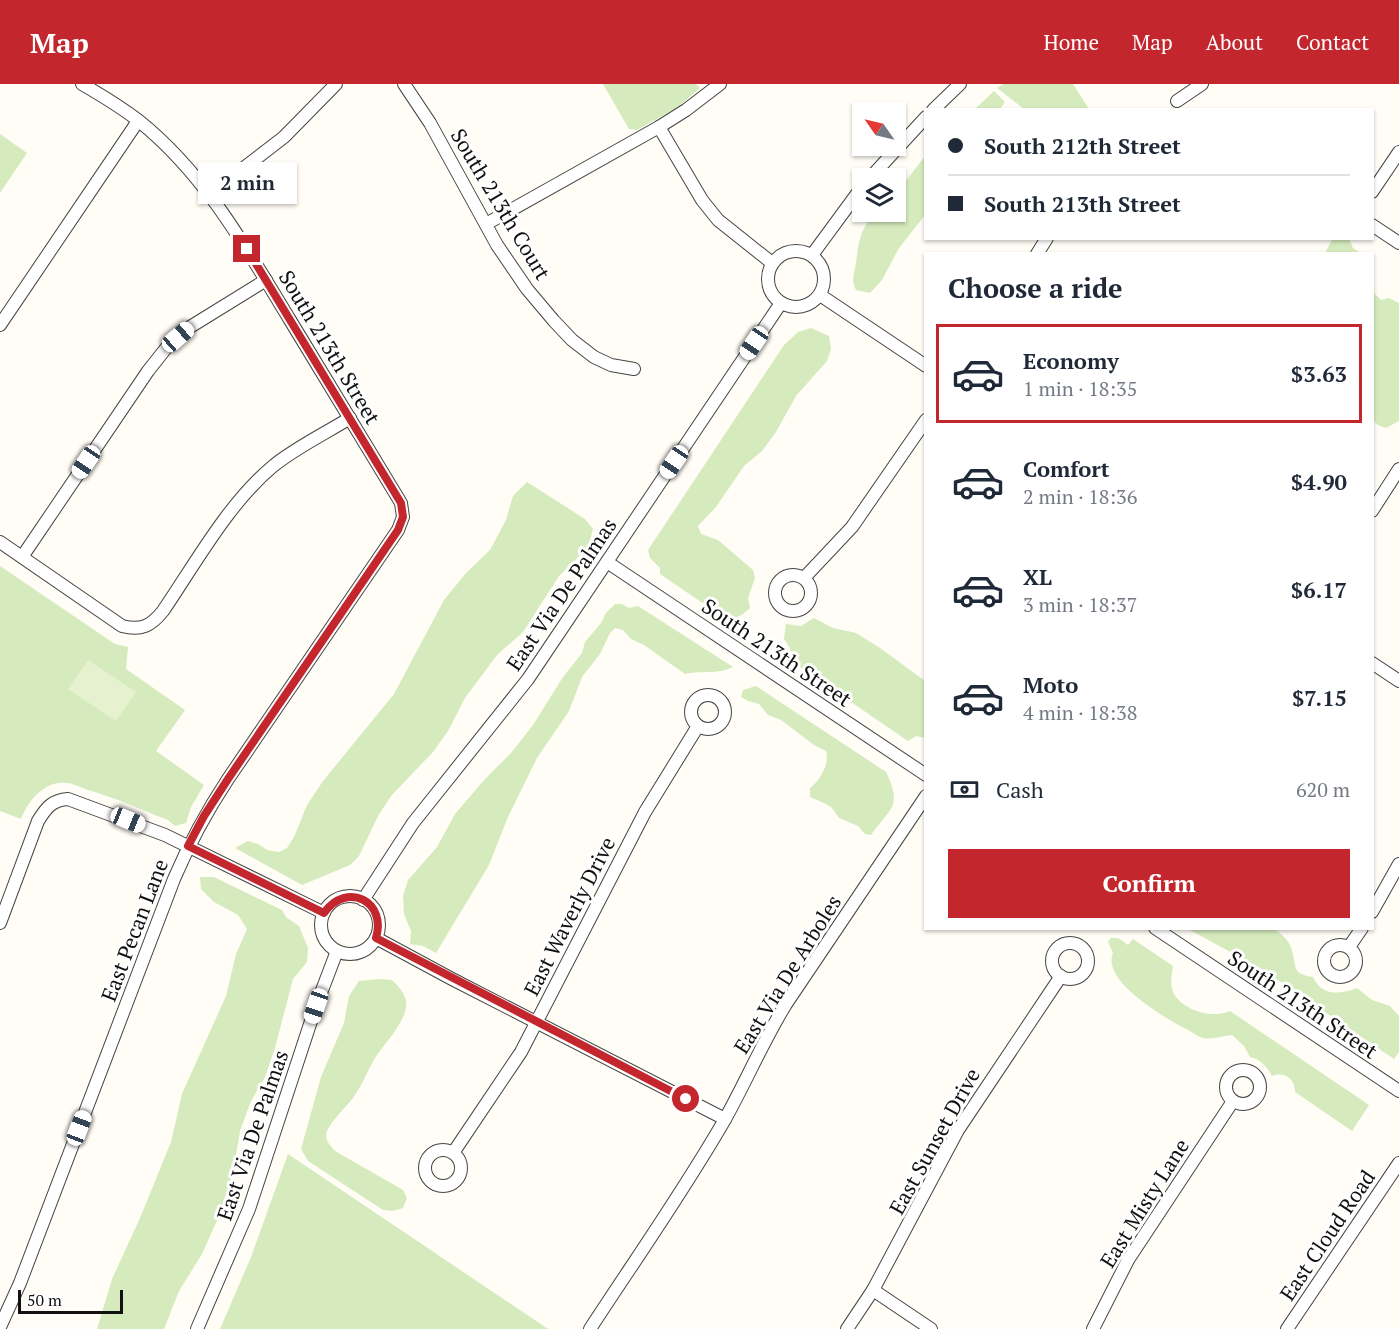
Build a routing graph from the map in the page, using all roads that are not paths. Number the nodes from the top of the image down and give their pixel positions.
1 (81, 84) edge
2 (336, 84) edge
3 (404, 84) edge
4 (720, 84) edge
5 (960, 84) edge
6 (1202, 84) edge
7 (1177, 101) dead end
8 (935, 108) edge
9 (924, 119) edge
10 (138, 121) junction
11 (659, 127) junction
12 (1399, 152) edge
13 (879, 168) edge
14 (1374, 189) edge
15 (210, 194) junction
16 (852, 201) edge
17 (486, 224) junction
18 (1374, 226) edge
19 (1399, 243) edge
20 (812, 255) junction
21 (772, 263) junction
22 (266, 280) junction
23 (820, 295) junction
24 (781, 303) junction
25 (0, 325) edge
26 (924, 365) edge
27 (633, 369) dead end
28 (350, 418) junction
29 (924, 423) edge
30 (1399, 469) edge
31 (1374, 508) edge
32 (403, 517) joint
33 (0, 542) edge
34 (22, 557) junction
35 (607, 562) junction
36 (804, 578) dead end
37 (1374, 664) edge
38 (1399, 681) edge
39 (698, 726) dead end
40 (924, 774) edge
41 (924, 799) edge
42 (188, 846) junction
43 (1399, 864) edge
44 (363, 900) junction
45 (1374, 908) edge
46 (324, 913) junction
47 (0, 923) edge
48 (1158, 930) edge
49 (1361, 930) edge
50 (376, 938) junction
51 (1349, 947) dead end
52 (338, 951) junction
53 (1061, 976) dead end
54 (537, 1022) junction
55 (1399, 1091) edge
56 (1233, 1101) dead end
57 (725, 1119) junction
58 (453, 1153) dead end
59 (1399, 1163) edge
60 (873, 1290) junction
61 (1, 1324) edge
62 (197, 1329) edge
63 (590, 1329) edge
64 (847, 1329) edge
65 (931, 1329) edge
66 (1092, 1329) edge
67 (1287, 1329) edge

1 - 10 street, South 213th Street
2 - 15 street
3 - 17 street, South 213th Court
4 - 11 street
5 - 8 street
6 - 7 street
9 - 13 street
10 - 15 street, South 213th Street
10 - 25 street
11 - 17 street
11 - 21 street
12 - 14 street
15 - 22 street, South 213th Street
16 - 20 street
17 - 27 street, South 213th Court
18 - 19 street
20 - 21 street
20 - 23 street
21 - 24 street
22 - 28 street, South 213th Street
22 - 34 street
23 - 24 street
23 - 26 street
24 - 35 street, East Via De Palmas
28 - 32 street, South 213th Street
28 - 34 street
29 - 36 street
30 - 31 street
32 - 42 street, East Pecan Lane
33 - 34 street
35 - 40 street, South 213th Street
35 - 44 street, East Via De Palmas
37 - 38 street
39 - 54 street, East Waverly Drive
41 - 57 street, East Via De Arboles
42 - 46 street
42 - 47 street
42 - 61 street, East Pecan Lane
43 - 45 street
44 - 46 street
44 - 50 street
46 - 52 street
48 - 55 street, South 213th Street
49 - 51 street
50 - 52 street
50 - 54 street
52 - 62 street, East Via De Palmas
53 - 60 street, East Sunset Drive
54 - 57 street
54 - 58 street, East Waverly Drive
56 - 66 street, East Misty Lane
57 - 63 street, East Via De Arboles
59 - 67 street, East Cloud Road
60 - 64 street, East Sunset Drive
60 - 65 street

